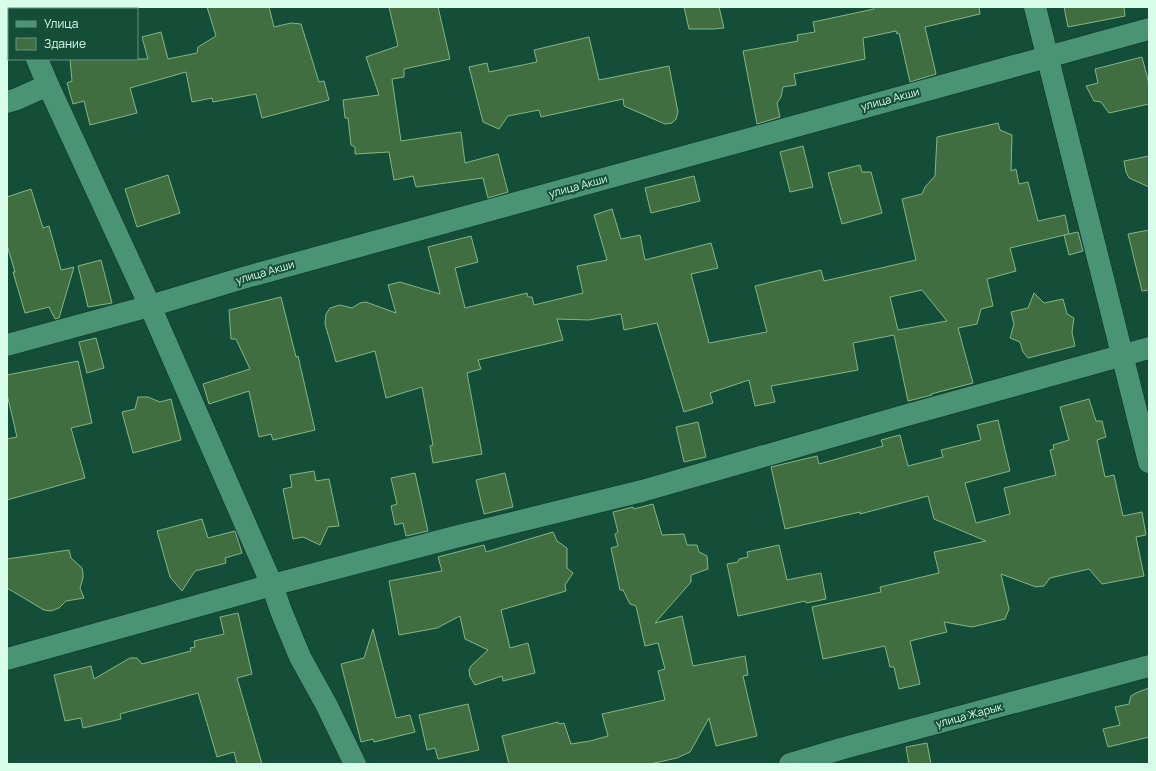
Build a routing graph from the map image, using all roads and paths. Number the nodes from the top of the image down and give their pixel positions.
1 (1035, 7) edge
2 (1149, 29) edge
3 (1047, 56) junction
4 (37, 60) edge
5 (48, 86) junction
6 (7, 102) edge
7 (150, 306) junction
8 (7, 345) edge
9 (1149, 348) edge
10 (1122, 355) junction
11 (1149, 462) edge
12 (272, 585) junction
13 (7, 659) edge
14 (1149, 666) edge
15 (355, 764) edge
16 (790, 764) edge

1 - 3 street
2 - 3 street, улица Акши
3 - 7 street, улица Акши
3 - 10 street
4 - 5 street
5 - 6 street
5 - 7 street
7 - 8 street, улица Акши
7 - 12 street
9 - 10 street
10 - 11 street
10 - 12 street
12 - 13 street
12 - 15 street
14 - 16 street, улица Жарык

